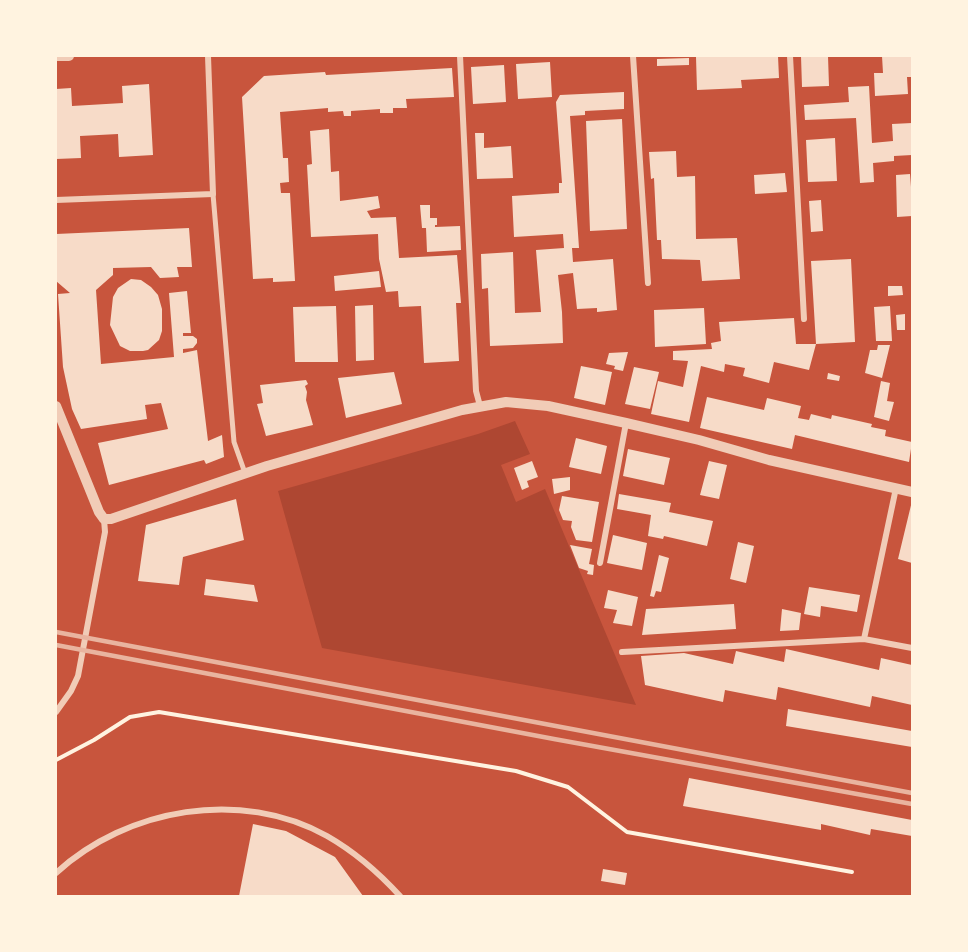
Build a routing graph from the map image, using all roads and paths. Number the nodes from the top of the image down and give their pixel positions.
1 (56, 56) edge
2 (69, 56) edge
3 (208, 56) edge
4 (460, 56) edge
5 (633, 56) edge
6 (790, 56) edge
7 (213, 194) junction
8 (56, 200) edge
9 (648, 283) dead end
10 (804, 319) dead end
11 (56, 406) edge
12 (480, 406) junction
13 (626, 423) junction
14 (245, 473) junction
15 (896, 488) junction
16 (912, 492) edge
17 (104, 519) junction
18 (600, 563) dead end
19 (864, 639) junction
20 (912, 648) edge
21 (622, 652) dead end
22 (56, 712) edge
23 (56, 760) edge
24 (852, 872) dead end
25 (56, 873) edge
26 (400, 897) edge

1 - 2 street
3 - 7 street
4 - 12 street
5 - 9 street
6 - 10 street
7 - 8 street
7 - 14 street
11 - 17 street
12 - 13 street
12 - 14 street
13 - 15 street
13 - 18 street
14 - 17 street
15 - 16 street
15 - 19 street
17 - 22 street
19 - 20 street
19 - 21 street
23 - 24 path
25 - 26 street

